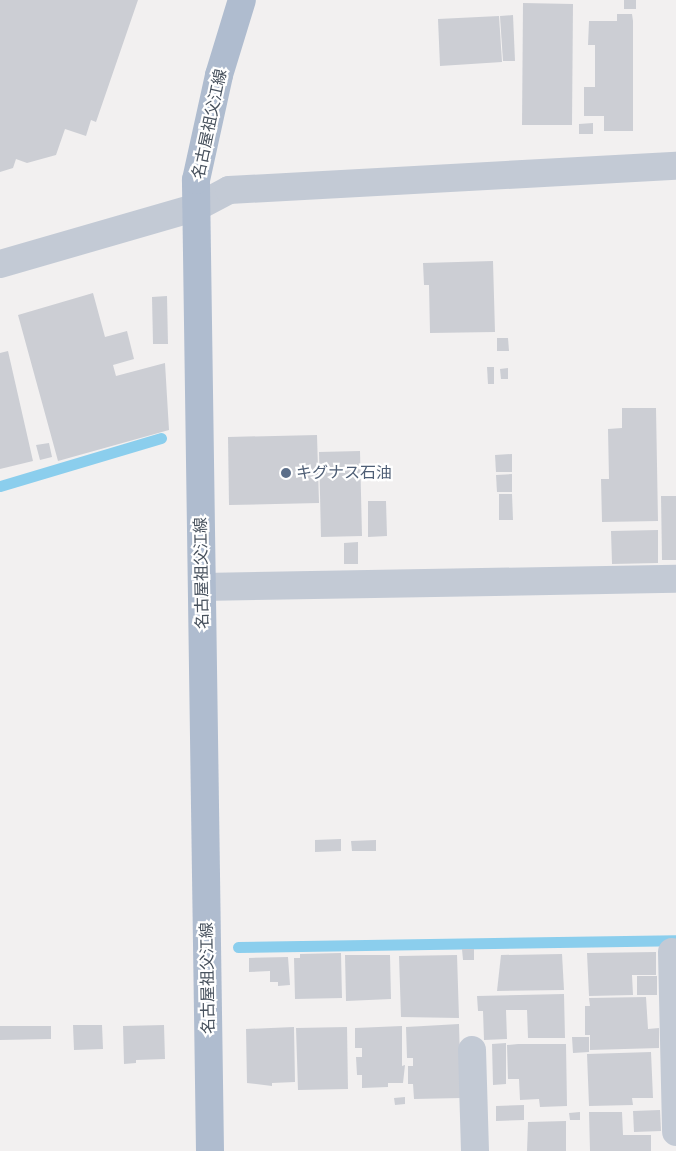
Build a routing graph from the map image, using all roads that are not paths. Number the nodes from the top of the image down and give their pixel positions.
1 (242, 0) edge
2 (676, 166) edge
3 (197, 207) junction
4 (0, 264) edge
5 (676, 579) edge
6 (202, 587) junction
7 (672, 952) dead end
8 (472, 1050) dead end
9 (676, 1132) edge
10 (210, 1151) edge
11 (475, 1151) edge

1 - 3 main road, 名古屋祖父江線
2 - 3 street
3 - 4 street
3 - 6 main road, 名古屋祖父江線
5 - 6 street
6 - 10 main road, 名古屋祖父江線
7 - 9 street
8 - 11 street

